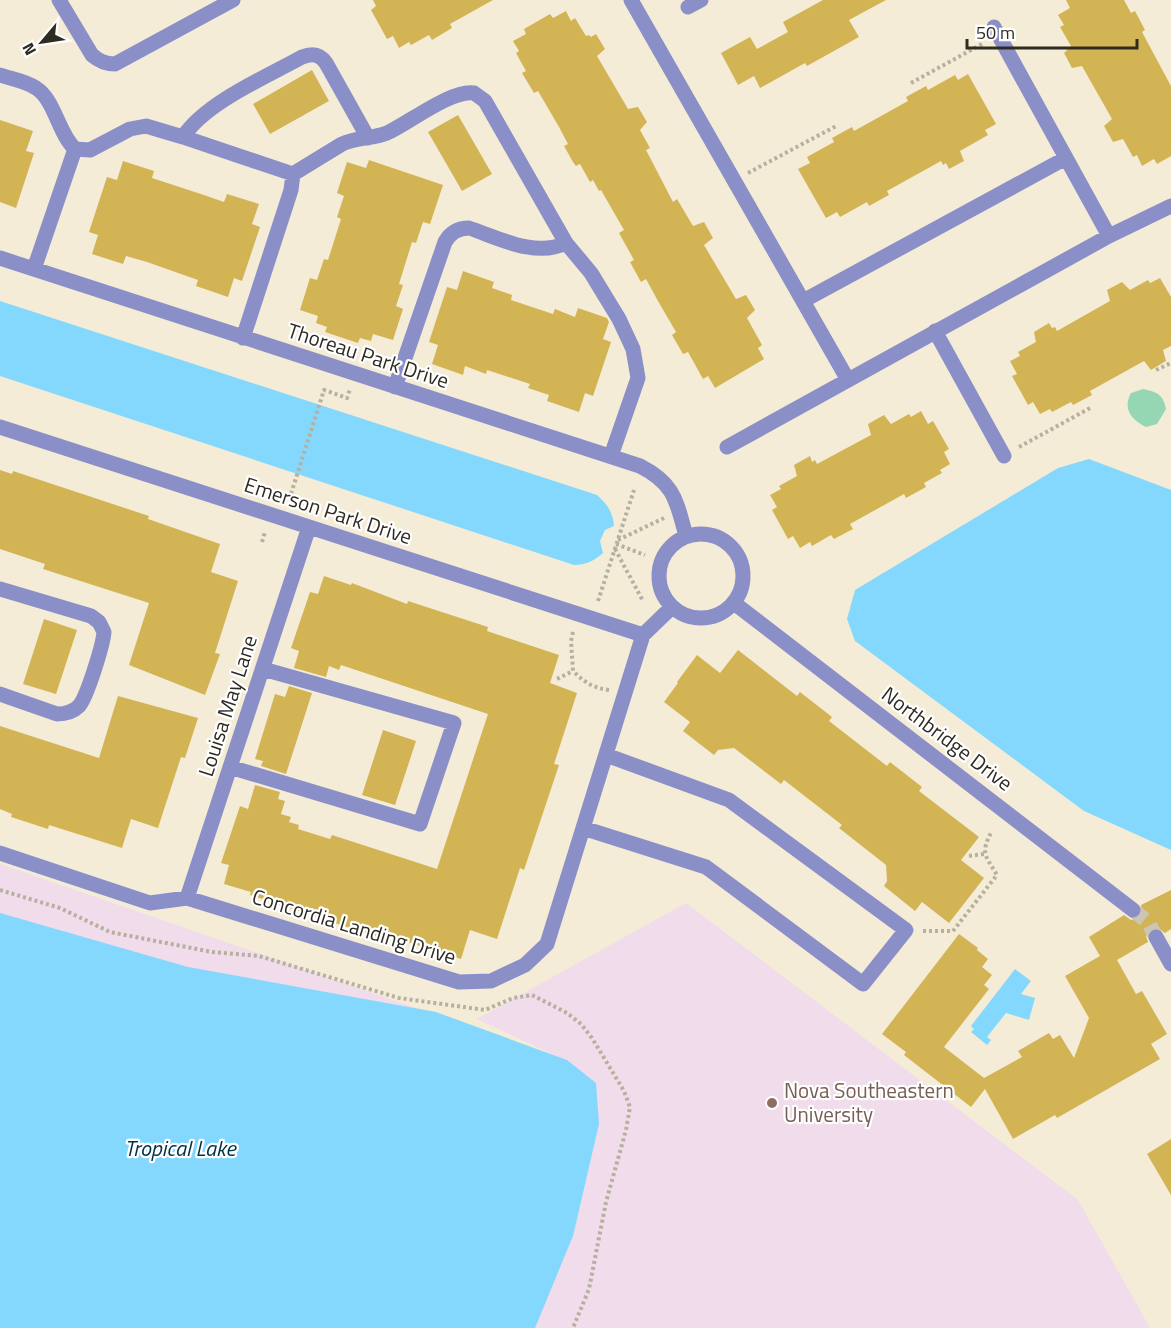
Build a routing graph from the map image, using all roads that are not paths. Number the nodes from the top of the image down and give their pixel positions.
1 (59, 0) edge
2 (233, 0) edge
3 (631, 0) edge
4 (996, 31) road end
5 (0, 75) edge
6 (183, 137) junction
7 (368, 138) junction
8 (75, 148) junction
9 (1066, 158) junction
10 (293, 174) junction
11 (1171, 206) edge
12 (1109, 236) junction
13 (566, 243) junction
14 (0, 258) edge
15 (34, 269) junction
16 (803, 301) junction
17 (935, 332) junction
18 (243, 339) junction
19 (848, 380) junction
20 (395, 387) junction
21 (0, 427) edge
22 (727, 447) dead end
23 (611, 456) junction
24 (1004, 456) road end
25 (309, 527) junction
26 (686, 536) junction
27 (0, 589) edge
28 (734, 603) junction
29 (672, 607) junction
30 (643, 635) junction
31 (263, 669) junction
32 (0, 694) edge
33 (606, 755) junction
34 (230, 767) junction
35 (583, 828) junction
36 (0, 853) edge
37 (187, 898) junction
38 (1133, 910) tunnel mouth
39 (1156, 937) tunnel mouth
40 (1171, 964) edge

1 - 2 lane
3 - 16 lane
4 - 9 lane
5 - 8 lane
6 - 7 lane
6 - 8 lane
6 - 10 lane
7 - 10 lane
7 - 13 lane
8 - 15 lane
9 - 12 lane
9 - 16 lane
10 - 18 lane
11 - 12 lane
12 - 17 lane
13 - 20 lane
13 - 23 lane
14 - 15 lane, Thoreau Park Drive
15 - 18 lane, Thoreau Park Drive
16 - 19 lane
17 - 19 lane
17 - 24 lane
18 - 20 lane, Thoreau Park Drive
19 - 22 lane
20 - 23 lane, Thoreau Park Drive
21 - 25 lane, Emerson Park Drive
23 - 26 lane, Thoreau Park Drive
25 - 30 lane, Emerson Park Drive
25 - 31 lane, Louisa May Lane
26 - 28 lane
26 - 29 lane
27 - 32 lane
28 - 29 lane
28 - 38 lane, Northbridge Drive
29 - 30 lane, Concordia Landing Drive
30 - 33 lane, Concordia Landing Drive
31 - 34 lane, Louisa May Lane
31 - 34 lane
33 - 35 lane, Concordia Landing Drive
33 - 35 lane
34 - 37 lane, Louisa May Lane
35 - 37 lane, Concordia Landing Drive
36 - 37 lane, Concordia Landing Drive
39 - 40 lane

